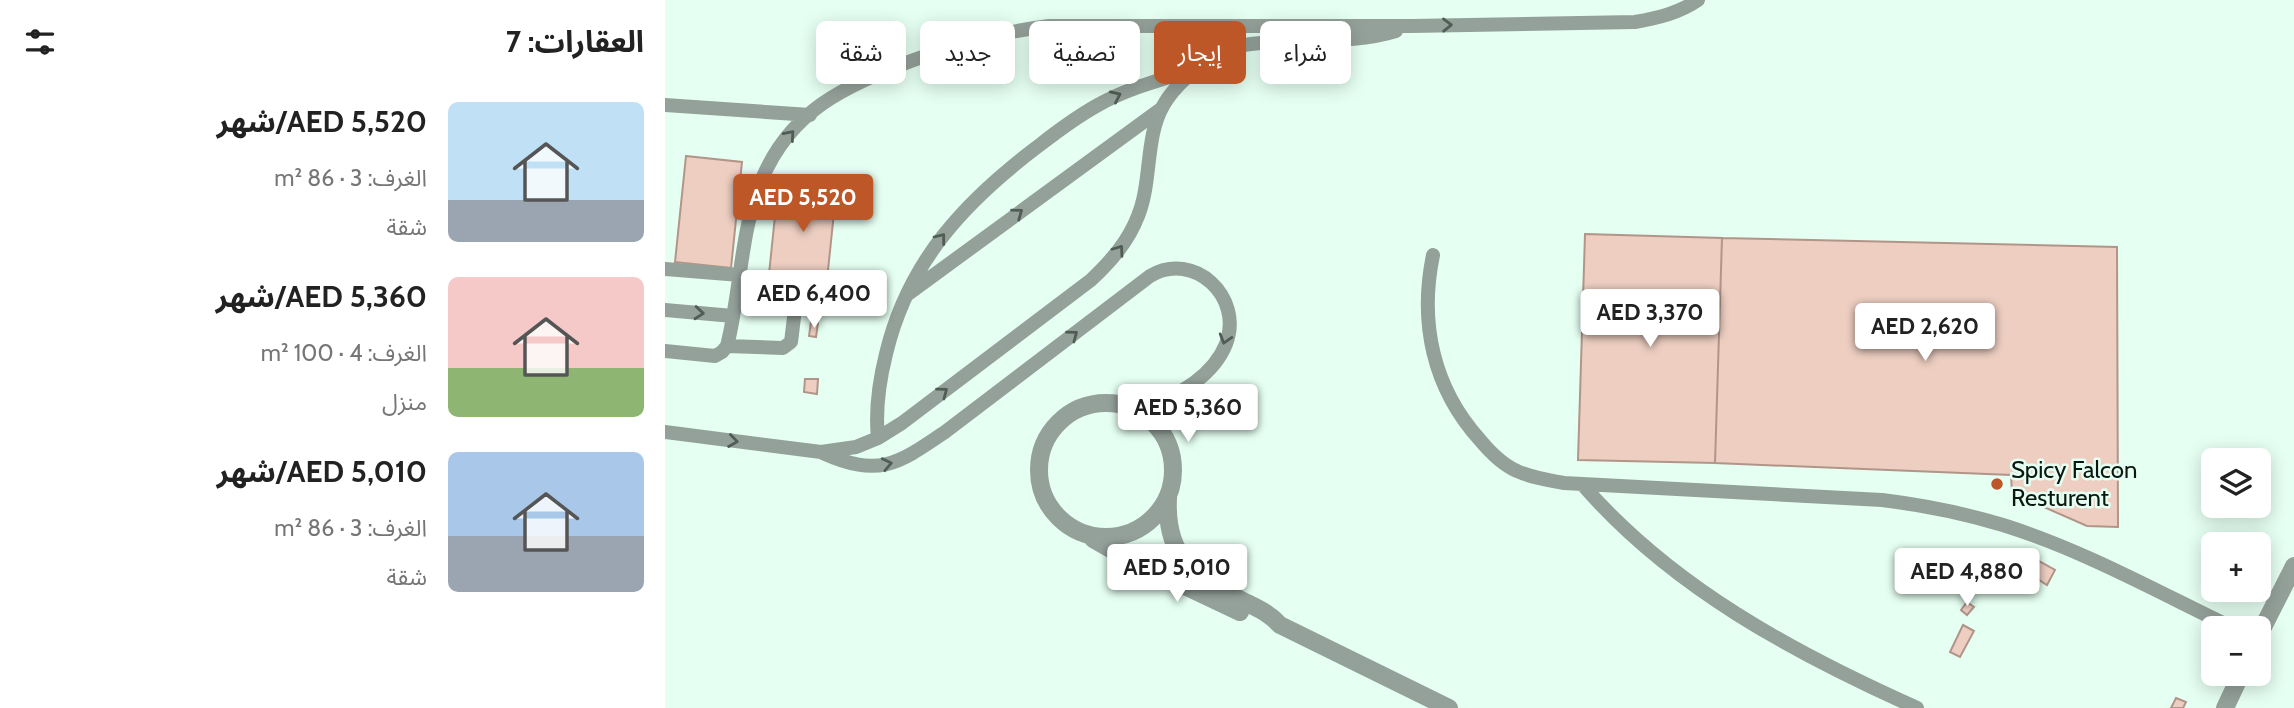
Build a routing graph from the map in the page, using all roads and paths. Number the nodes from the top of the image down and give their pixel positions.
1 (1698, 0) edge
2 (1411, 26) junction
3 (1246, 45) edge
4 (1154, 82) edge
5 (1180, 84) edge
6 (665, 105) edge
7 (1161, 109) junction
8 (810, 114) junction
9 (1433, 255) dead end
10 (665, 269) edge
11 (739, 282) junction
12 (904, 297) junction
13 (665, 310) edge
14 (733, 316) junction
15 (727, 345) junction
16 (665, 351) edge
17 (1138, 410) junction
18 (665, 432) edge
19 (878, 439) junction
20 (821, 452) junction
21 (1582, 484) junction
22 (1168, 497) junction
23 (1089, 537) junction
24 (2294, 566) edge
25 (2207, 616) edge
26 (2269, 616) edge
27 (1280, 625) junction
28 (2235, 686) edge
29 (1449, 708) edge
30 (1917, 708) edge
31 (2225, 708) edge

2 -> 1 lane
2 - 3 lane
2 - 8 lane
12 -> 4 lane
5 - 7 lane
6 - 8 lane
12 -> 7 lane
19 -> 7 lane
11 -> 8 lane
9 - 21 lane
10 - 11 lane
11 - 14 lane
11 - 15 lane
12 - 19 lane
13 -> 14 lane
14 - 15 lane
15 - 16 lane
20 -> 17 lane
17 - 22 street
17 - 23 street
18 -> 20 lane
19 - 20 lane
21 - 25 lane
21 - 30 lane
22 - 23 street
22 - 27 street
23 - 27 street
24 - 26 street
27 - 29 street
28 - 31 street

